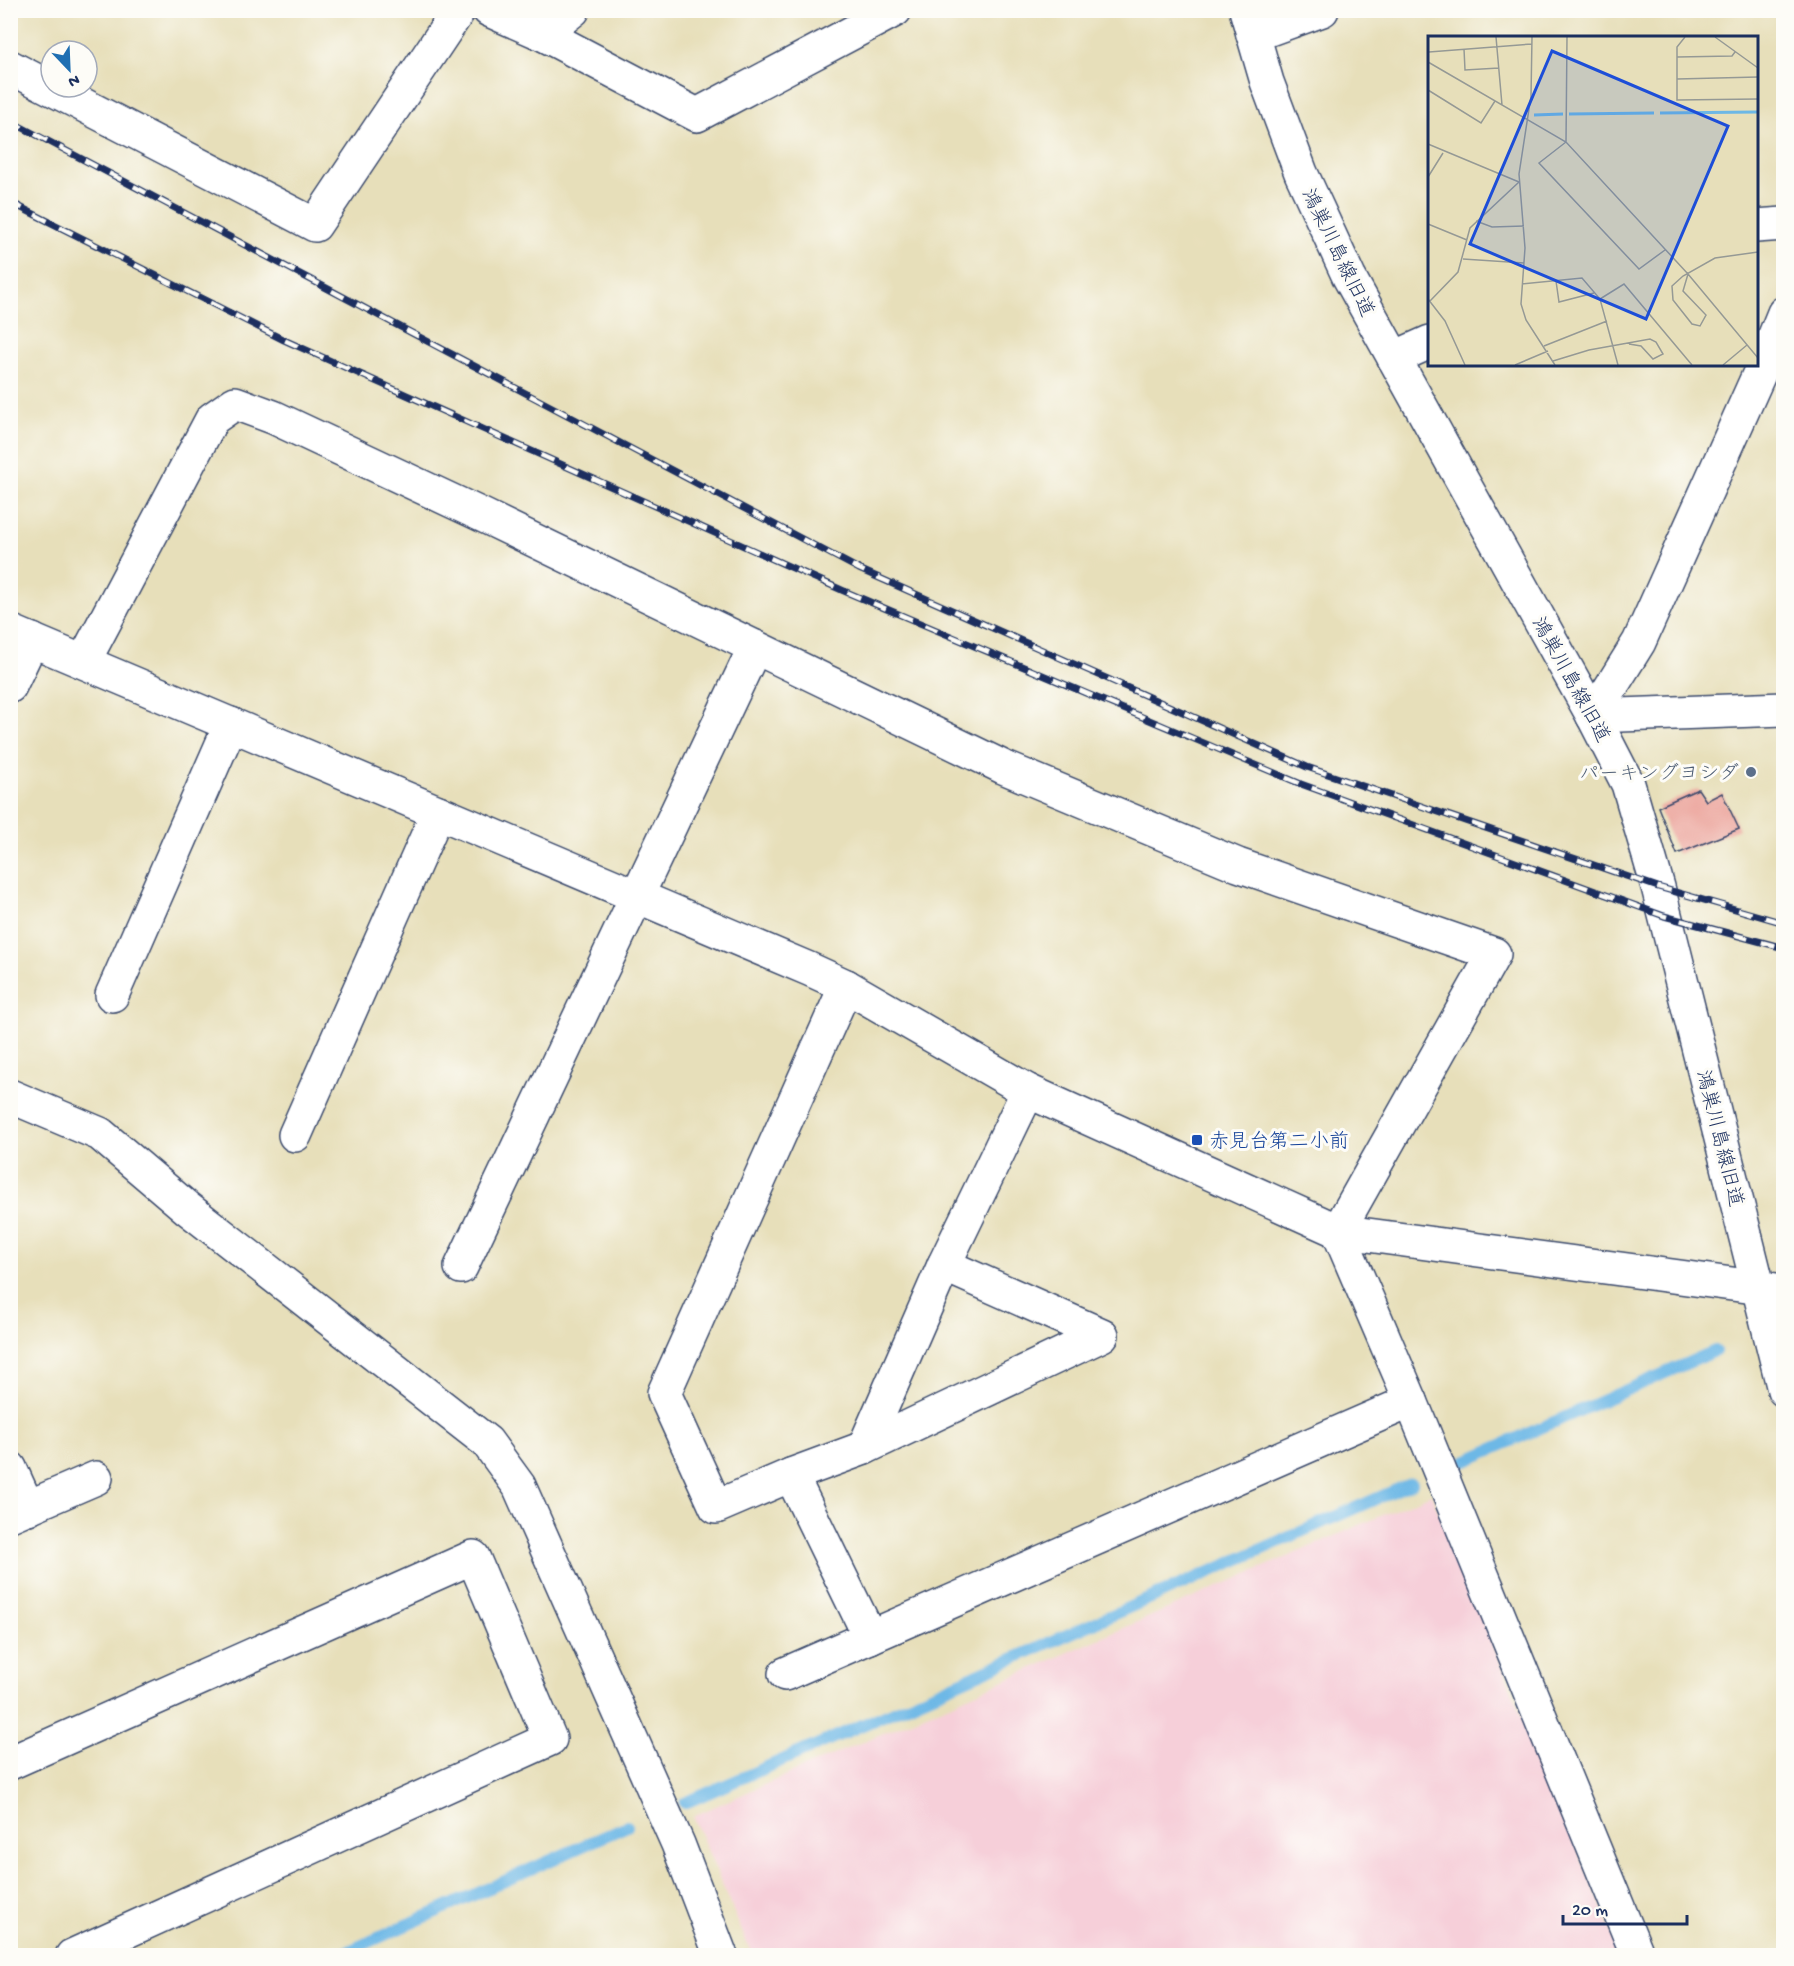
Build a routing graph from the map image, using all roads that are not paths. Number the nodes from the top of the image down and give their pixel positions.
1 (459, 10) edge
2 (489, 10) edge
3 (573, 10) edge
4 (895, 10) edge
5 (1322, 10) edge
6 (1250, 23) edge
7 (543, 34) junction
8 (10, 67) edge
9 (1784, 224) edge
10 (1758, 226) edge
11 (1784, 313) edge
12 (1428, 343) edge
13 (1394, 358) junction
14 (21, 635) edge
15 (755, 647) junction
16 (84, 661) junction
17 (10, 686) edge
18 (1784, 709) edge
19 (1593, 716) junction
20 (231, 724) junction
21 (438, 812) junction
22 (638, 897) junction
23 (846, 986) junction
24 (112, 995) dead end
25 (1028, 1091) junction
26 (10, 1096) edge
27 (295, 1136) dead end
28 (1338, 1231) junction
29 (944, 1265) junction
30 (461, 1267) dead end
31 (1771, 1289) edge
32 (1784, 1390) edge
33 (1411, 1401) junction
34 (864, 1448) junction
35 (10, 1468) edge
36 (791, 1475) junction
37 (96, 1478) dead end
38 (19, 1511) edge
39 (870, 1637) junction
40 (784, 1674) dead end
41 (10, 1763) edge
42 (72, 1956) edge
43 (721, 1956) edge
44 (1638, 1956) edge

1 - 8 street
2 - 7 street
3 - 7 street
4 - 7 street
5 - 6 street
6 - 13 street, 鴻巣川島線旧道
9 - 10 street
11 - 19 street
12 - 13 street
13 - 19 street, 鴻巣川島線旧道
14 - 16 street
14 - 17 street
15 - 16 street
15 - 22 street
15 - 28 street
16 - 20 street
18 - 19 street
19 - 31 street, 鴻巣川島線旧道
20 - 21 street
20 - 24 street
21 - 22 street
21 - 27 street
22 - 23 street
22 - 30 street
23 - 25 street
23 - 36 street
25 - 28 street
25 - 29 street
26 - 43 street
28 - 31 street
28 - 33 street
29 - 34 street
29 - 34 street
31 - 32 street, 鴻巣川島線旧道
33 - 39 street
33 - 44 street
34 - 36 street
35 - 38 street
36 - 39 street
37 - 38 street
39 - 40 street
41 - 42 street

